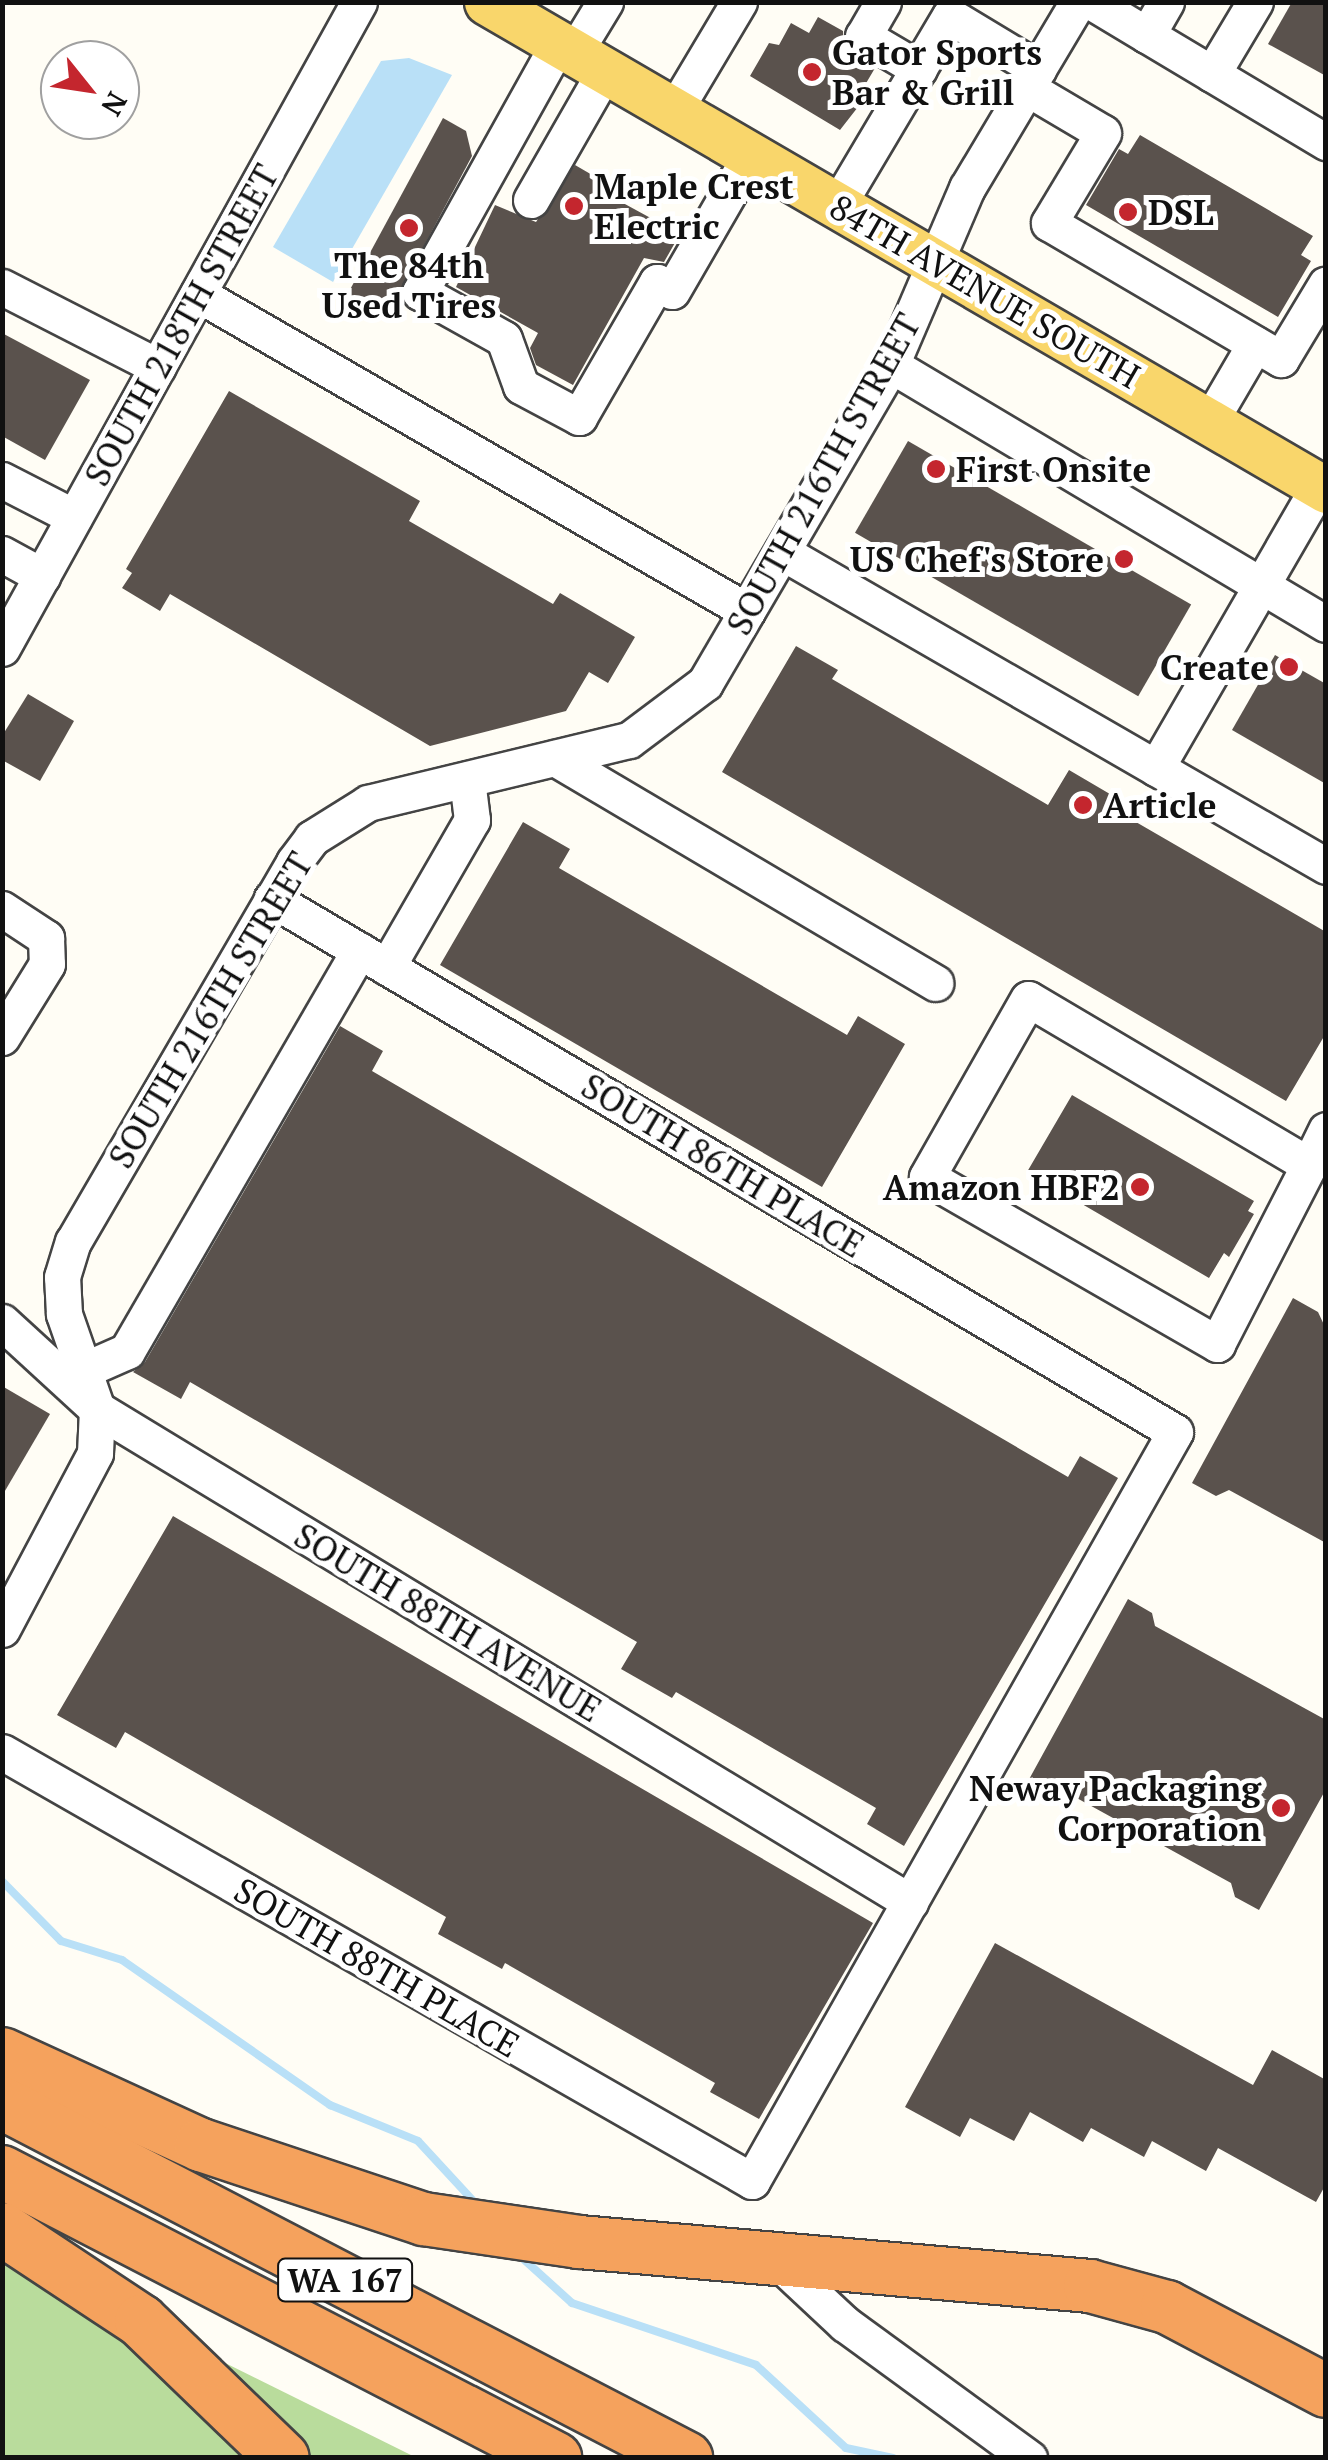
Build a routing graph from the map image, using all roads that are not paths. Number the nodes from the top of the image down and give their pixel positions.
1 (358, 2) edge
2 (487, 2) edge
3 (605, 2) edge
4 (739, 2) edge
5 (883, 2) edge
6 (1078, 2) edge
7 (1092, 2) edge
8 (1166, 2) edge
9 (1254, 2) edge
10 (954, 9) edge
11 (1147, 35) junction
12 (579, 56) junction
13 (919, 69) junction
14 (1212, 74) junction
15 (1032, 78) junction
16 (674, 111) junction
17 (1326, 142) edge
18 (750, 156) junction
19 (531, 200) dead end
20 (837, 206) junction
21 (934, 262) junction
22 (1326, 284) edge
23 (2, 287) edge
24 (198, 294) junction
25 (1255, 344) junction
26 (891, 366) junction
27 (158, 367) junction
28 (1210, 421) junction
29 (2, 480) edge
30 (1322, 488) edge
31 (74, 517) junction
32 (782, 552) junction
33 (4, 558) edge
34 (42, 576) junction
35 (1261, 587) junction
36 (747, 611) junction
37 (1326, 624) edge
38 (2, 648) edge
39 (555, 758) junction
40 (1156, 768) junction
41 (466, 779) junction
42 (1326, 866) edge
43 (272, 899) junction
44 (2, 909) edge
45 (373, 958) junction
46 (935, 983) dead end
47 (2, 1038) edge
48 (1326, 1130) edge
49 (1309, 1165) junction
50 (2, 1322) edge
51 (84, 1370) junction
52 (97, 1409) junction
53 (2, 1629) edge
54 (2, 1752) edge
55 (910, 1902) junction
56 (2, 2054) edge
57 (2, 2102) edge
58 (2, 2172) edge
59 (2, 2229) edge
60 (772, 2256) junction
61 (1326, 2391) edge
62 (283, 2458) edge
63 (555, 2458) edge
64 (686, 2458) edge
65 (1030, 2458) edge

1 - 24 street, SOUTH 218TH STREET
2 - 12 main road, 84TH AVENUE SOUTH
3 - 12 street
4 - 16 street
5 - 13 street
6 - 15 street, SOUTH 216TH STREET
7 - 11 street
8 - 11 street
9 - 14 street
10 - 13 street
10 - 15 street
11 - 14 street
12 - 16 main road, 84TH AVENUE SOUTH
12 - 18 street
12 - 19 street
13 - 20 street
14 - 17 street
15 - 21 street, SOUTH 216TH STREET
15 - 25 street
16 - 18 main road, 84TH AVENUE SOUTH
18 - 20 main road, 84TH AVENUE SOUTH
20 - 21 main road, 84TH AVENUE SOUTH
21 - 26 street, SOUTH 216TH STREET
21 - 28 main road, 84TH AVENUE SOUTH
22 - 25 street
23 - 27 street
24 - 27 street, SOUTH 218TH STREET
24 - 36 street
25 - 28 street
26 - 32 street, SOUTH 216TH STREET
26 - 35 street
27 - 31 street, SOUTH 218TH STREET
28 - 30 main road, 84TH AVENUE SOUTH
29 - 31 street
30 - 35 street
31 - 34 street, SOUTH 218TH STREET
32 - 36 street, SOUTH 216TH STREET
32 - 40 street
33 - 34 street
34 - 38 street, SOUTH 218TH STREET
35 - 37 street
35 - 40 street
36 - 39 street, SOUTH 216TH STREET
39 - 41 street, SOUTH 216TH STREET
39 - 46 street
40 - 42 street
41 - 43 street, SOUTH 216TH STREET
41 - 45 street
43 - 45 street, SOUTH 86TH PLACE
43 - 51 street, SOUTH 216TH STREET
44 - 47 street
45 - 51 street
45 - 55 street, SOUTH 86TH PLACE
48 - 49 street
49 - 49 street
50 - 52 street, SOUTH 88TH AVENUE
51 - 52 street, SOUTH 216TH STREET
52 - 53 street, SOUTH 216TH STREET
52 - 55 street, SOUTH 88TH AVENUE
54 - 55 street, SOUTH 88TH PLACE
56 - 60 highway
57 - 64 highway, WA 167
58 - 63 highway, WA 167
59 - 62 highway
60 - 61 highway
60 - 65 street

